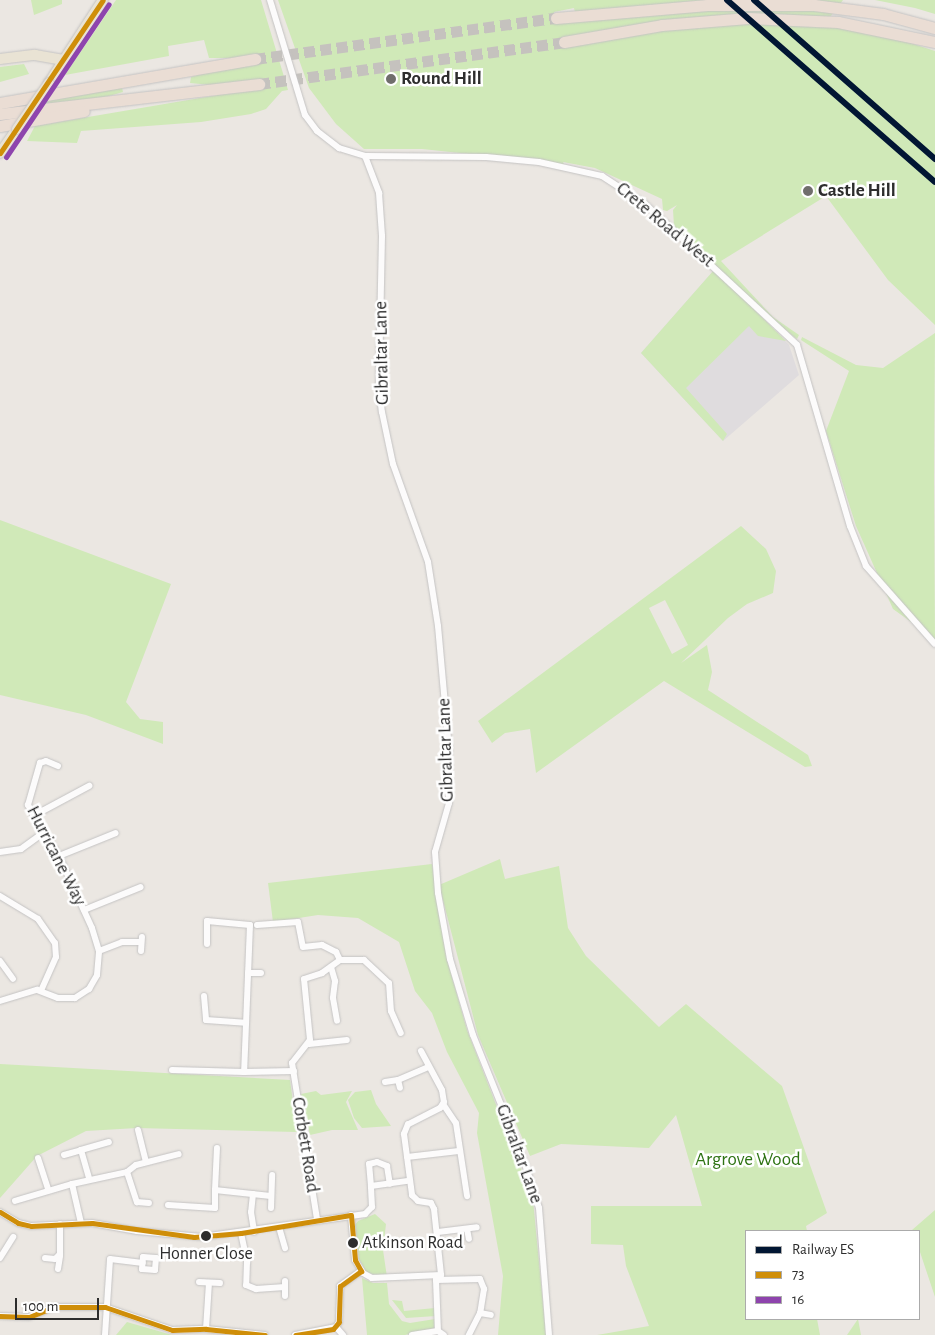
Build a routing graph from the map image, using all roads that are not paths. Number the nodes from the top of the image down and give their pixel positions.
1 (103, 0) edge
2 (270, 0) edge
3 (556, 18) tunnel mouth
4 (935, 28) edge
5 (564, 42) tunnel mouth
6 (935, 42) edge
7 (0, 59) edge
8 (255, 59) tunnel mouth
9 (61, 64) junction
10 (258, 84) tunnel mouth
11 (171, 94) junction
12 (3, 102) edge
13 (0, 114) edge
14 (0, 126) edge
15 (0, 153) edge
16 (365, 156) junction
17 (935, 644) edge
18 (58, 766) dead end
19 (89, 786) dead end
20 (33, 816) junction
21 (44, 832) junction
22 (116, 833) dead end
23 (0, 852) edge
24 (59, 856) junction
25 (141, 887) dead end
26 (0, 896) edge
27 (84, 910) junction
28 (257, 925) dead end
29 (207, 944) dead end
30 (99, 951) junction
31 (141, 951) dead end
32 (340, 960) junction
33 (0, 961) edge
34 (331, 967) junction
35 (248, 973) junction
36 (261, 973) dead end
37 (14, 979) dead end
38 (41, 990) junction
39 (204, 996) dead end
40 (0, 1001) edge
41 (337, 1021) dead end
42 (246, 1023) junction
43 (401, 1033) dead end
44 (346, 1040) dead end
45 (309, 1044) junction
46 (421, 1051) dead end
47 (428, 1067) junction
48 (172, 1070) dead end
49 (294, 1071) junction
50 (244, 1072) junction
51 (398, 1080) junction
52 (385, 1082) dead end
53 (400, 1088) dead end
54 (443, 1104) junction
55 (138, 1130) dead end
56 (109, 1142) dead end
57 (217, 1148) dead end
58 (81, 1150) junction
59 (459, 1150) junction
60 (179, 1154) dead end
61 (64, 1155) dead end
62 (407, 1157) junction
63 (38, 1158) dead end
64 (146, 1162) junction
65 (127, 1172) junction
66 (272, 1174) dead end
67 (89, 1178) junction
68 (408, 1181) junction
69 (72, 1184) junction
70 (390, 1184) junction
71 (370, 1186) junction
72 (48, 1189) junction
73 (216, 1190) junction
74 (253, 1194) junction
75 (271, 1196) junction
76 (467, 1196) dead end
77 (15, 1201) dead end
78 (149, 1203) dead end
79 (168, 1205) dead end
80 (271, 1208) dead end
81 (0, 1212) edge
82 (351, 1215) junction
83 (317, 1219) junction
84 (81, 1223) junction
85 (60, 1224) junction
86 (278, 1227) junction
87 (478, 1227) dead end
88 (467, 1229) junction
89 (254, 1232) junction
90 (438, 1232) junction
91 (241, 1234) junction
92 (12, 1238) dead end
93 (469, 1239) dead end
94 (285, 1248) dead end
95 (1, 1254) edge
96 (60, 1254) junction
97 (45, 1258) dead end
98 (143, 1263) dead end
99 (58, 1269) dead end
100 (361, 1271) junction
101 (438, 1277) junction
102 (199, 1282) dead end
103 (209, 1283) junction
104 (220, 1283) dead end
105 (286, 1296) dead end
106 (105, 1307) junction
107 (480, 1313) junction
108 (491, 1315) dead end
109 (0, 1316) edge
110 (336, 1327) junction
111 (206, 1329) junction
112 (178, 1333) edge
113 (441, 1333) edge
114 (232, 1334) edge
115 (105, 1335) edge
116 (265, 1335) edge
117 (295, 1335) edge
118 (343, 1335) edge
119 (412, 1335) edge
120 (469, 1335) edge
121 (549, 1335) edge

1 - 9 main road
2 - 16 street, Crete Road West
3 - 4 highway
5 - 6 highway
7 - 9 main road
8 - 12 highway
9 - 15 main road, bridge
10 - 11 highway
11 - 13 highway
11 - 14 highway
16 - 17 street, Crete Road West
16 - 121 street, Gibraltar Lane
18 - 20 street, Hurricane Way
19 - 20 street
20 - 21 street, Hurricane Way
21 - 23 street
21 - 24 street, Hurricane Way
22 - 24 street
24 - 27 street, Hurricane Way
25 - 27 street
26 - 38 street
27 - 30 street, Hurricane Way
28 - 32 street
29 - 35 street
30 - 31 street
30 - 38 street, Hurricane Way
32 - 34 street
32 - 43 street
33 - 37 street
34 - 41 street
34 - 45 street
35 - 36 street
35 - 42 street
38 - 40 street
39 - 42 street
42 - 50 street
44 - 45 street
45 - 49 street
46 - 47 street
47 - 51 street
47 - 54 street
48 - 50 street
49 - 50 street
49 - 83 street, Corbett Road
51 - 52 street
51 - 53 street
54 - 59 street
54 - 62 street
55 - 64 street
56 - 58 street
57 - 73 street
58 - 61 street
58 - 67 street
59 - 62 street
59 - 76 street
60 - 64 street
62 - 68 street
63 - 72 street
64 - 65 street
65 - 67 street
65 - 78 street
66 - 75 street
67 - 69 street
68 - 70 street
68 - 90 street
69 - 72 street
69 - 84 street
70 - 71 street
70 - 71 street
71 - 82 street
72 - 77 street
73 - 74 street
73 - 79 street
74 - 75 street
74 - 89 street
75 - 80 street
81 - 85 street
82 - 83 street
82 - 100 street
83 - 86 street
84 - 85 street
84 - 91 street
85 - 96 street
86 - 89 street
86 - 94 street
87 - 88 street
88 - 90 street
88 - 93 street
89 - 91 street
90 - 101 street
91 - 105 street
92 - 95 street
96 - 97 street
96 - 99 street
98 - 106 street
100 - 101 street
100 - 110 street
101 - 107 street
101 - 113 street
102 - 103 street
103 - 104 street
103 - 111 street
106 - 109 street
106 - 112 street
106 - 115 street
107 - 108 street
107 - 120 street
110 - 117 street
110 - 118 street
111 - 112 street
111 - 114 street
113 - 119 street
114 - 116 street

